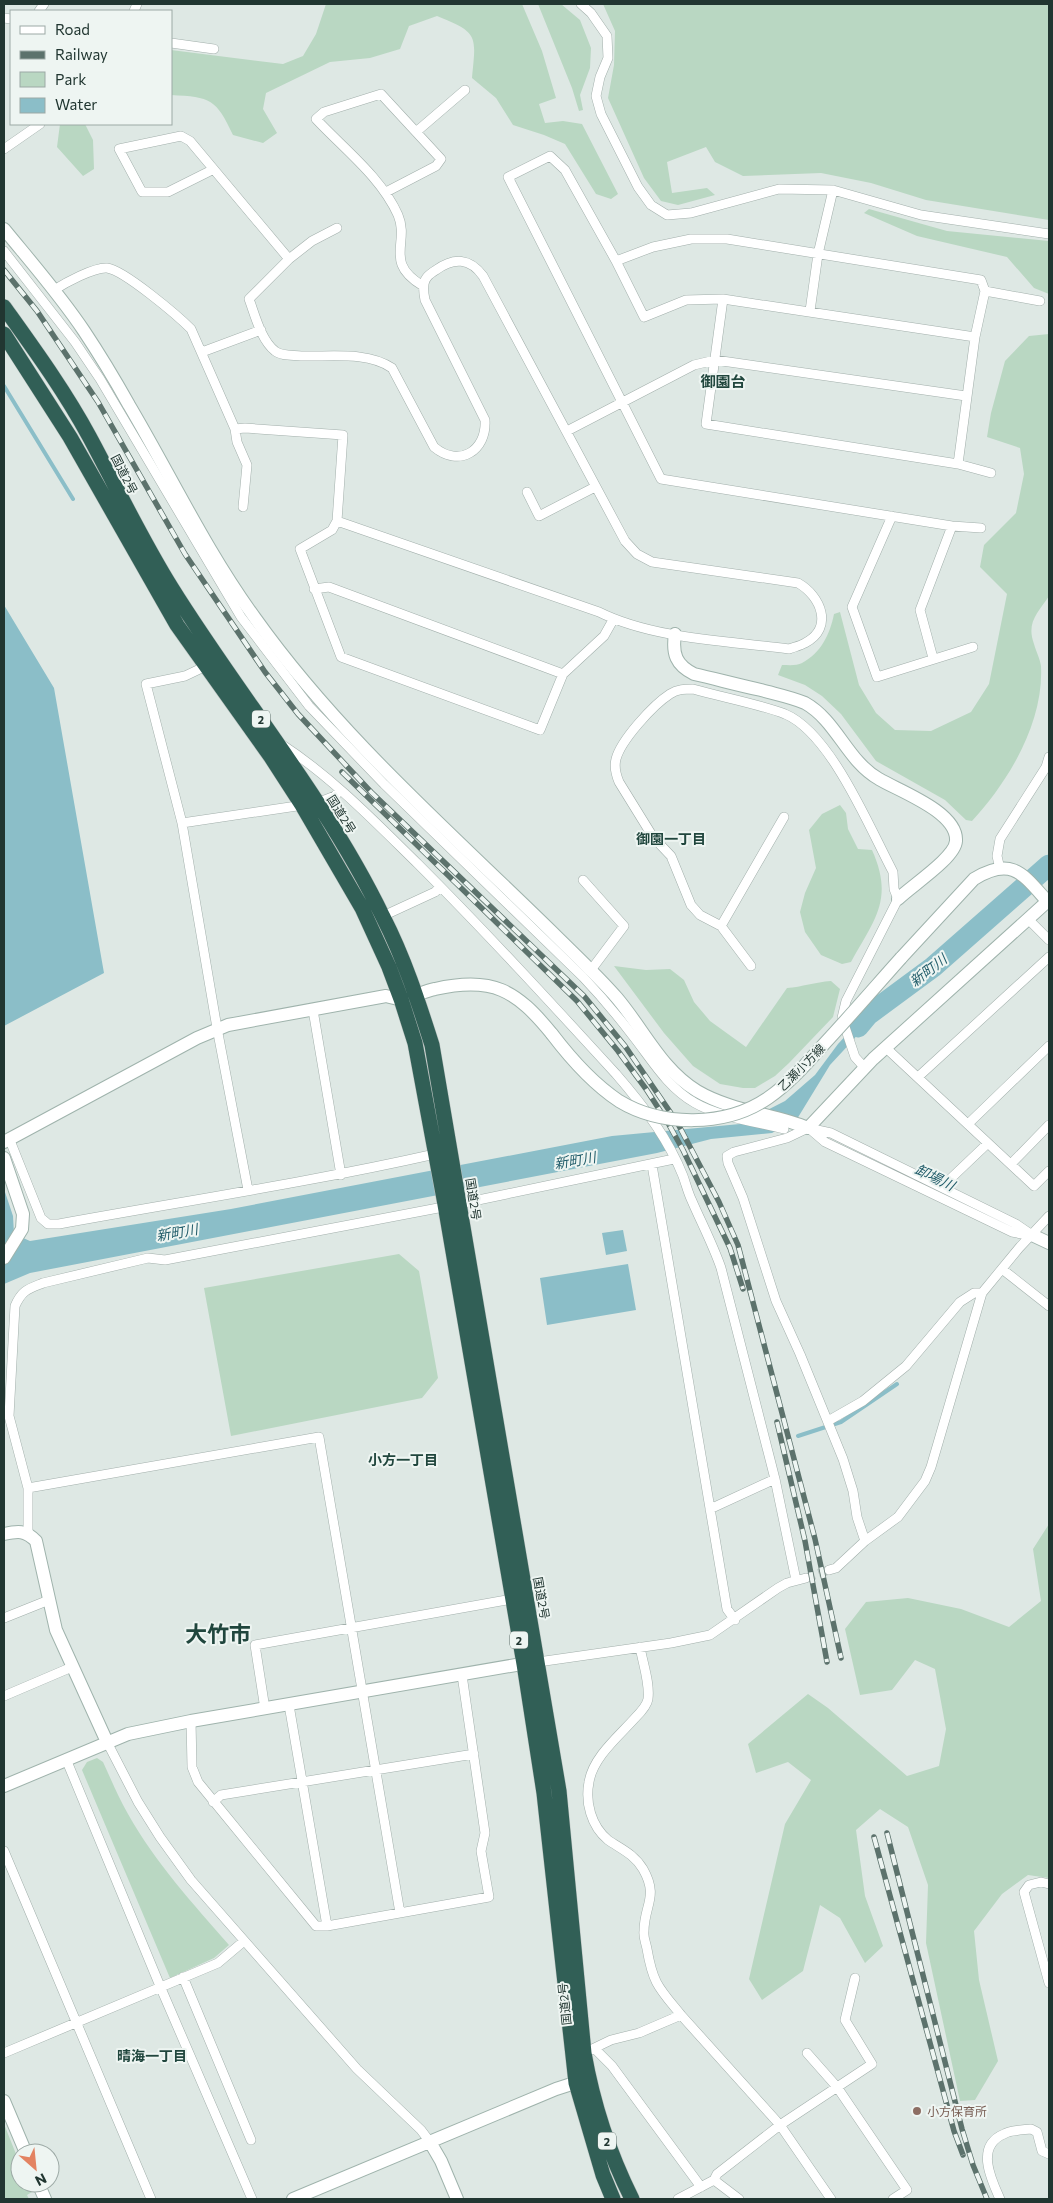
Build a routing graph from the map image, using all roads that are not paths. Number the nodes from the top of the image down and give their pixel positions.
1 (581, 4) edge
2 (172, 43) edge
3 (214, 48) dead end
4 (465, 90) dead end
5 (39, 125) edge
6 (416, 132) junction
7 (4, 150) edge
8 (212, 170) junction
9 (833, 190) junction
10 (386, 192) junction
11 (337, 228) dead end
12 (4, 229) edge
13 (1049, 234) edge
14 (4, 251) edge
15 (818, 254) junction
16 (289, 259) junction
17 (616, 261) junction
18 (423, 286) junction
19 (54, 290) junction
20 (985, 291) junction
21 (723, 299) junction
22 (1040, 300) dead end
23 (4, 307) edge
24 (810, 311) junction
25 (262, 330) junction
26 (4, 334) edge
27 (975, 337) junction
28 (202, 352) junction
29 (715, 360) junction
30 (966, 396) junction
31 (621, 401) junction
32 (235, 429) junction
33 (567, 431) junction
34 (958, 464) junction
35 (991, 473) dead end
36 (595, 487) junction
37 (526, 492) dead end
38 (243, 507) dead end
39 (892, 516) junction
40 (337, 522) junction
41 (952, 526) junction
42 (981, 528) dead end
43 (314, 589) junction
44 (613, 620) junction
45 (675, 634) junction
46 (973, 647) dead end
47 (933, 658) junction
48 (206, 666) junction
49 (563, 674) junction
50 (276, 740) junction
51 (1049, 757) edge
52 (340, 790) junction
53 (310, 804) junction
54 (784, 816) dead end
55 (182, 823) junction
56 (1000, 869) junction
57 (583, 880) dead end
58 (440, 887) junction
59 (898, 899) junction
60 (1046, 899) edge
61 (383, 916) junction
62 (1028, 919) junction
63 (721, 926) junction
64 (1049, 940) edge
65 (1049, 957) edge
66 (751, 966) dead end
67 (591, 970) junction
68 (416, 994) junction
69 (401, 998) junction
70 (313, 1010) junction
71 (217, 1028) junction
72 (1049, 1046) edge
73 (886, 1047) junction
74 (861, 1065) junction
75 (918, 1078) junction
76 (968, 1124) junction
77 (1049, 1125) edge
78 (803, 1126) junction
79 (784, 1129) dead end
80 (6, 1140) edge
81 (988, 1143) junction
82 (673, 1156) junction
83 (4, 1158) edge
84 (436, 1159) junction
85 (652, 1164) junction
86 (1011, 1164) junction
87 (1049, 1171) edge
88 (341, 1175) junction
89 (944, 1188) junction
90 (248, 1190) junction
91 (452, 1201) junction
92 (1049, 1216) edge
93 (1032, 1235) junction
94 (1049, 1243) edge
95 (4, 1258) edge
96 (1002, 1269) junction
97 (982, 1293) junction
98 (1049, 1306) edge
99 (828, 1421) junction
100 (775, 1480) junction
101 (28, 1488) junction
102 (710, 1508) junction
103 (28, 1533) junction
104 (4, 1534) edge
105 (865, 1540) junction
106 (829, 1570) tunnel mouth
107 (806, 1578) tunnel mouth
108 (796, 1580) junction
109 (512, 1599) junction
110 (50, 1600) junction
111 (4, 1618) edge
112 (735, 1620) junction
113 (353, 1628) junction
114 (640, 1647) junction
115 (531, 1663) junction
116 (72, 1667) junction
117 (462, 1675) junction
118 (363, 1692) junction
119 (4, 1696) edge
120 (289, 1705) junction
121 (265, 1709) junction
122 (191, 1721) junction
123 (107, 1742) junction
124 (474, 1754) junction
125 (66, 1760) junction
126 (376, 1770) junction
127 (302, 1782) junction
128 (4, 1786) edge
129 (213, 1802) junction
130 (4, 1851) edge
131 (1049, 1884) edge
132 (400, 1913) junction
133 (327, 1926) junction
134 (244, 1941) junction
135 (183, 1977) junction
136 (854, 1978) dead end
137 (1049, 1983) edge
138 (160, 1986) junction
139 (681, 2015) junction
140 (76, 2022) junction
141 (583, 2052) junction
142 (4, 2053) edge
143 (807, 2053) dead end
144 (582, 2081) junction
145 (837, 2087) junction
146 (4, 2100) edge
147 (780, 2126) junction
148 (251, 2140) dead end
149 (430, 2142) junction
150 (22, 2143) edge
151 (1049, 2154) edge
152 (714, 2180) junction
153 (702, 2187) junction
154 (151, 2199) edge
155 (252, 2199) edge
156 (293, 2199) edge
157 (457, 2199) edge
158 (614, 2199) edge
159 (632, 2199) edge
160 (678, 2199) edge
161 (739, 2199) edge
162 (832, 2199) edge
163 (893, 2199) edge
164 (1000, 2199) edge

1 - 9 street
2 - 3 street
4 - 6 street
5 - 7 street
6 - 10 street
6 - 10 street
8 - 8 street
8 - 16 street
9 - 13 street
9 - 15 street
10 - 18 street
11 - 16 street
12 - 19 street
14 - 79 street
15 - 17 street
15 - 20 street
15 - 24 street
16 - 25 street
17 - 21 street
17 - 31 street
18 - 25 street
18 - 33 street
19 - 28 street
19 - 67 street
20 - 22 street
20 - 27 street
21 - 24 street
21 - 29 street
23 - 50 highway, 国道2号 / 2
24 - 27 street
25 - 28 street
26 - 48 highway, 国道2号 / 2
27 - 30 street
28 - 32 street
29 - 30 street
29 - 31 street
29 - 34 street
30 - 34 street
31 - 33 street
31 - 39 street
32 - 38 street
32 - 40 street
33 - 36 street
34 - 35 street
36 - 37 street
36 - 45 street
39 - 41 street
39 - 47 street
40 - 43 street
40 - 44 street
41 - 42 street
41 - 47 street
43 - 49 street
43 - 49 street
44 - 45 street
44 - 49 street
45 - 59 street
46 - 47 street
48 - 53 highway, 国道2号 / 2
48 - 55 street
50 - 52 street
50 - 53 highway, 国道2号 / 2
51 - 56 street
52 - 53 street
52 - 58 street
53 - 55 street
53 - 61 highway, 国道2号 / 2
53 - 69 highway, 国道2号 / 2
54 - 63 street
55 - 71 street
56 - 60 street, 乙瀬小方線
56 - 68 street, 乙瀬小方線, bridge
57 - 67 street
58 - 61 street
58 - 82 street
59 - 63 street
59 - 74 street
60 - 62 street
61 - 68 highway, 国道2号 / 2
62 - 64 street
62 - 73 street
63 - 66 street
65 - 75 street
67 - 78 street
68 - 69 street, 乙瀬小方線
68 - 91 highway, 国道2号 / 2
69 - 70 street, 乙瀬小方線
69 - 84 highway, 国道2号 / 2
70 - 71 street, 乙瀬小方線
70 - 88 street
71 - 80 street, 乙瀬小方線
71 - 90 street
72 - 76 street
73 - 74 street
73 - 75 street
74 - 78 street
75 - 76 street
76 - 81 street
77 - 86 street
78 - 89 street
78 - 93 street
78 - 99 street
80 - 90 street
81 - 86 street
81 - 89 street
82 - 85 street
82 - 100 street
83 - 95 street
84 - 88 street
84 - 91 highway, 国道2号 / 2
85 - 91 street
85 - 102 street
86 - 87 street
88 - 90 street
89 - 93 street
91 - 101 street
91 - 109 highway, 国道2号 / 2
91 - 115 highway, 国道2号 / 2
92 - 93 street
93 - 94 street
93 - 96 street
96 - 97 street
96 - 98 street
97 - 99 street
97 - 105 street
99 - 105 street
100 - 102 street
100 - 108 street
101 - 103 street
101 - 113 street
102 - 112 street
103 - 104 street
103 - 110 street
105 - 106 street
107 - 108 street
108 - 112 street
109 - 113 street
109 - 115 highway, 国道2号 / 2
110 - 111 street
110 - 116 street
112 - 114 street
113 - 118 street
113 - 121 street
114 - 115 street
114 - 139 street
115 - 117 street
115 - 141 highway, 国道2号 / 2
116 - 119 street
116 - 123 street
117 - 118 street
117 - 124 street
118 - 120 street
118 - 126 street
120 - 121 street
120 - 127 street
121 - 122 street
122 - 123 street
122 - 129 street
123 - 125 street
123 - 134 street
124 - 126 street
124 - 132 street
125 - 128 street
125 - 138 street
126 - 127 street
126 - 132 street
127 - 129 street
127 - 133 street
129 - 133 street
130 - 140 street
131 - 137 street
132 - 133 street
134 - 135 street
134 - 149 street
135 - 138 street
135 - 148 street
136 - 145 street
138 - 140 street
138 - 155 street
139 - 141 street
139 - 147 street
140 - 142 street
140 - 154 street
141 - 144 highway, 国道2号 / 2
141 - 153 street
143 - 145 street
144 - 149 street
144 - 158 highway, 国道2号 / 2
144 - 159 highway, 国道2号 / 2
145 - 147 street
145 - 163 street
146 - 150 street
147 - 152 street
147 - 162 street
149 - 156 street
149 - 157 street
151 - 164 street
152 - 153 street
152 - 161 street
153 - 160 street

